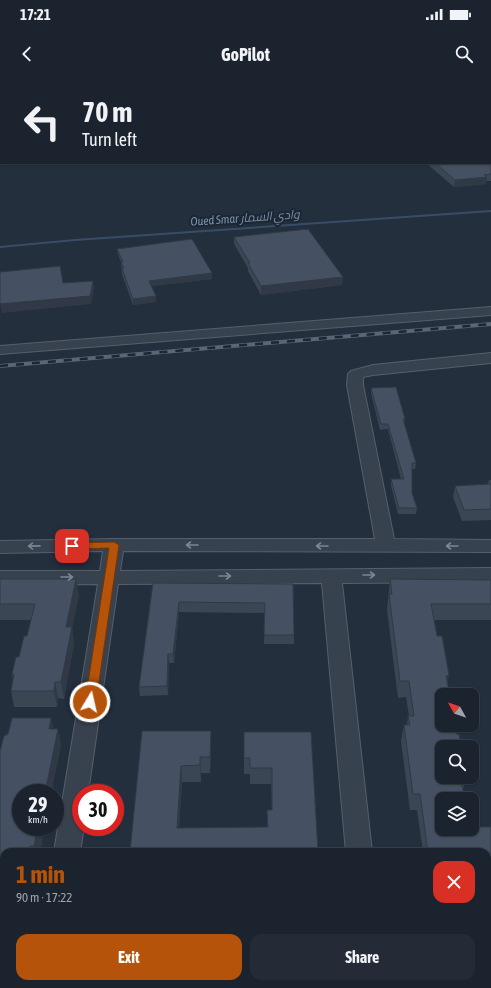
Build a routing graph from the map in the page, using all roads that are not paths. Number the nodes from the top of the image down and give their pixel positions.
1 (491, 311) edge
2 (0, 350) edge
3 (491, 358) edge
4 (114, 545) junction
5 (386, 546) junction
6 (491, 546) edge
7 (0, 547) edge
8 (491, 575) edge
9 (331, 576) junction
10 (110, 577) junction
11 (0, 578) edge
12 (69, 848) edge
13 (359, 848) edge

1 - 2 street
3 - 5 street
5 -> 4 street
4 -> 7 street
4 - 10 street
6 -> 5 street
9 -> 8 street
10 -> 9 street
9 - 13 street
11 -> 10 street
10 - 12 street

